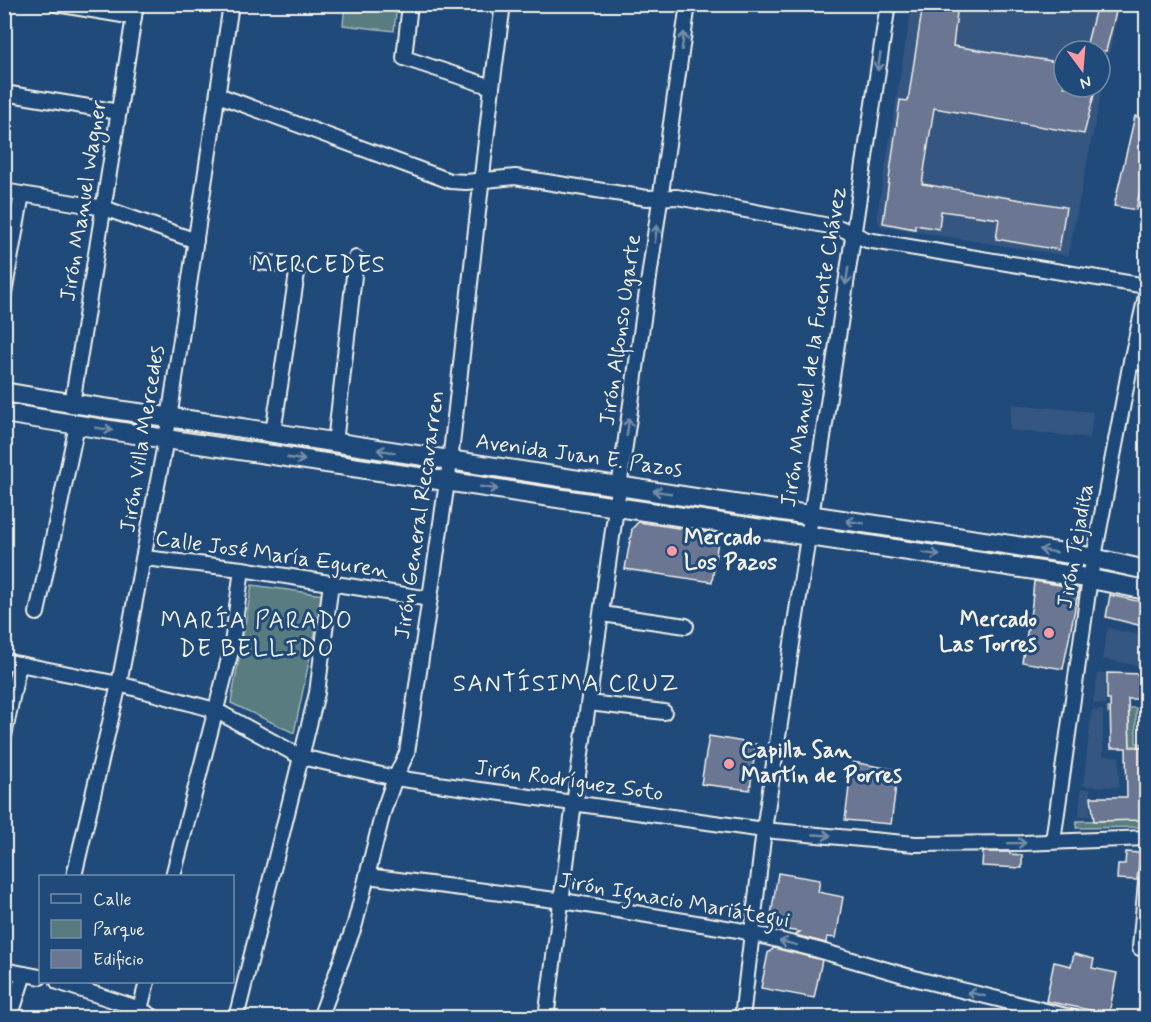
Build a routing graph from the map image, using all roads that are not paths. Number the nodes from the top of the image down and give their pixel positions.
1 (56, 4) edge
2 (231, 4) edge
3 (410, 4) edge
4 (503, 4) edge
5 (688, 4) edge
6 (888, 4) edge
7 (135, 11) edge
8 (492, 87) junction
9 (4, 93) edge
10 (218, 95) junction
11 (119, 112) junction
12 (482, 180) junction
13 (4, 191) edge
14 (22, 194) junction
15 (662, 197) junction
16 (104, 208) junction
17 (853, 234) junction
18 (196, 241) junction
19 (356, 258) dead end
20 (259, 262) dead end
21 (1146, 286) edge
22 (4, 293) edge
23 (1146, 296) edge
24 (1131, 361) junction
25 (1146, 364) edge
26 (4, 392) edge
27 (72, 404) junction
28 (4, 413) edge
29 (169, 417) junction
30 (77, 425) junction
31 (273, 433) junction
32 (166, 439) junction
33 (335, 443) junction
34 (450, 462) junction
35 (448, 481) junction
36 (620, 485) junction
37 (617, 507) junction
38 (810, 515) junction
39 (807, 535) junction
40 (144, 558) junction
41 (1095, 558) junction
42 (242, 568) junction
43 (1146, 570) edge
44 (1090, 578) junction
45 (331, 583) junction
46 (1146, 590) edge
47 (430, 598) junction
48 (37, 613) dead end
49 (602, 614) junction
50 (686, 626) dead end
51 (4, 660) edge
52 (19, 664) junction
53 (119, 684) junction
54 (589, 703) junction
55 (214, 711) junction
56 (664, 712) dead end
57 (4, 735) edge
58 (301, 757) junction
59 (395, 778) junction
60 (574, 803) junction
61 (764, 830) junction
62 (1146, 838) edge
63 (1053, 842) junction
64 (74, 875) edge
65 (173, 875) edge
66 (367, 876) junction
67 (1146, 882) edge
68 (563, 901) junction
69 (751, 934) junction
70 (1140, 948) dead end
71 (4, 970) edge
72 (24, 974) junction
73 (39, 977) edge
74 (64, 983) edge
75 (146, 983) edge
76 (140, 1009) junction
77 (10, 1017) edge
78 (155, 1017) edge
79 (236, 1017) edge
80 (320, 1017) edge
81 (546, 1017) edge
82 (742, 1017) edge
83 (1074, 1017) edge

1 - 7 street
2 - 10 street, Jirón Villa Mercedes
3 - 8 street
4 - 8 street, Jirón General Recavarren
15 -> 5 street, Jirón Alfonso Ugarte
6 -> 17 street, Jirón Manuel de la Fuente Chávez
7 - 11 street, Jirón Manuel Wagner
8 - 12 street, Jirón General Recavarren
9 - 11 street
10 - 12 street
10 - 18 street, Jirón Villa Mercedes
11 - 16 street, Jirón Manuel Wagner
12 - 15 street
12 - 34 street, Jirón General Recavarren
13 - 14 street
14 - 16 street
14 - 22 street
15 - 17 street
36 -> 15 street, Jirón Alfonso Ugarte
16 - 18 street
16 - 27 street, Jirón Manuel Wagner
17 - 21 street
17 -> 38 street, Jirón Manuel de la Fuente Chávez
18 - 29 street, Jirón Villa Mercedes
19 - 33 street
20 - 31 street
23 - 24 street, Jirón Tejadita
24 - 25 street
24 - 41 street, Jirón Tejadita
26 - 27 street, Avenida Juan E. Pazos
27 - 29 street, Avenida Juan E. Pazos
28 - 30 street, Avenida Juan E. Pazos
29 - 31 street, Avenida Juan E. Pazos
29 - 32 street, Jirón Villa Mercedes
30 -> 32 street, Avenida Juan E. Pazos
30 - 48 street
31 - 33 street, Avenida Juan E. Pazos
32 -> 35 street, Avenida Juan E. Pazos
32 - 40 street, Jirón Villa Mercedes
34 -> 33 street, Avenida Juan E. Pazos
34 - 35 street, Jirón General Recavarren
34 - 36 street, Avenida Juan E. Pazos
35 -> 37 street, Avenida Juan E. Pazos
35 - 47 street, Jirón General Recavarren
36 - 37 street, Jirón Alfonso Ugarte
38 -> 36 street, Avenida Juan E. Pazos
37 - 39 street, Avenida Juan E. Pazos
37 - 49 street, Jirón Alfonso Ugarte
38 - 39 street, Jirón Manuel de la Fuente Chávez
41 -> 38 street, Avenida Juan E. Pazos
39 -> 44 street, Avenida Juan E. Pazos
39 - 61 street, Jirón Manuel de la Fuente Chávez
40 - 42 street, Calle José María Eguren
40 - 53 street, Jirón Villa Mercedes
41 - 43 street, Avenida Juan E. Pazos
41 - 44 street, Jirón Tejadita
42 - 45 street, Calle José María Eguren
42 - 55 street
44 - 46 street, Avenida Juan E. Pazos
44 - 63 street, Jirón Tejadita
45 - 47 street, Calle José María Eguren
45 - 58 street
47 - 59 street, Jirón General Recavarren
49 - 50 street
49 - 54 street, Jirón Alfonso Ugarte
51 - 52 street, Jirón Rodríguez Soto
52 - 53 street, Jirón Rodríguez Soto
52 - 57 street
53 - 55 street, Jirón Rodríguez Soto
53 - 64 street, Jirón Villa Mercedes
54 - 56 street
54 - 60 street, Jirón Alfonso Ugarte
55 - 58 street, Jirón Rodríguez Soto
55 - 65 street
58 - 59 street, Jirón Rodríguez Soto
58 - 79 street
59 - 60 street, Jirón Rodríguez Soto
59 - 66 street, Jirón General Recavarren
60 - 61 street, Jirón Rodríguez Soto
60 - 68 street, Jirón Alfonso Ugarte
61 -> 63 street, Jirón Rodríguez Soto
61 - 69 street, Jirón Manuel de la Fuente Chávez
62 - 63 street, Jirón Rodríguez Soto
66 - 68 street, Jirón Ignacio Mariátegui
66 - 80 street, Jirón General Recavarren
67 - 70 street
68 - 69 street, Jirón Ignacio Mariátegui
68 - 81 street, Jirón Alfonso Ugarte
69 - 82 street, Jirón Manuel de la Fuente Chávez
83 -> 69 street, Jirón Ignacio Mariátegui
71 - 72 street
72 - 73 street
72 - 77 street
74 - 76 street
75 - 76 street
76 - 78 street

